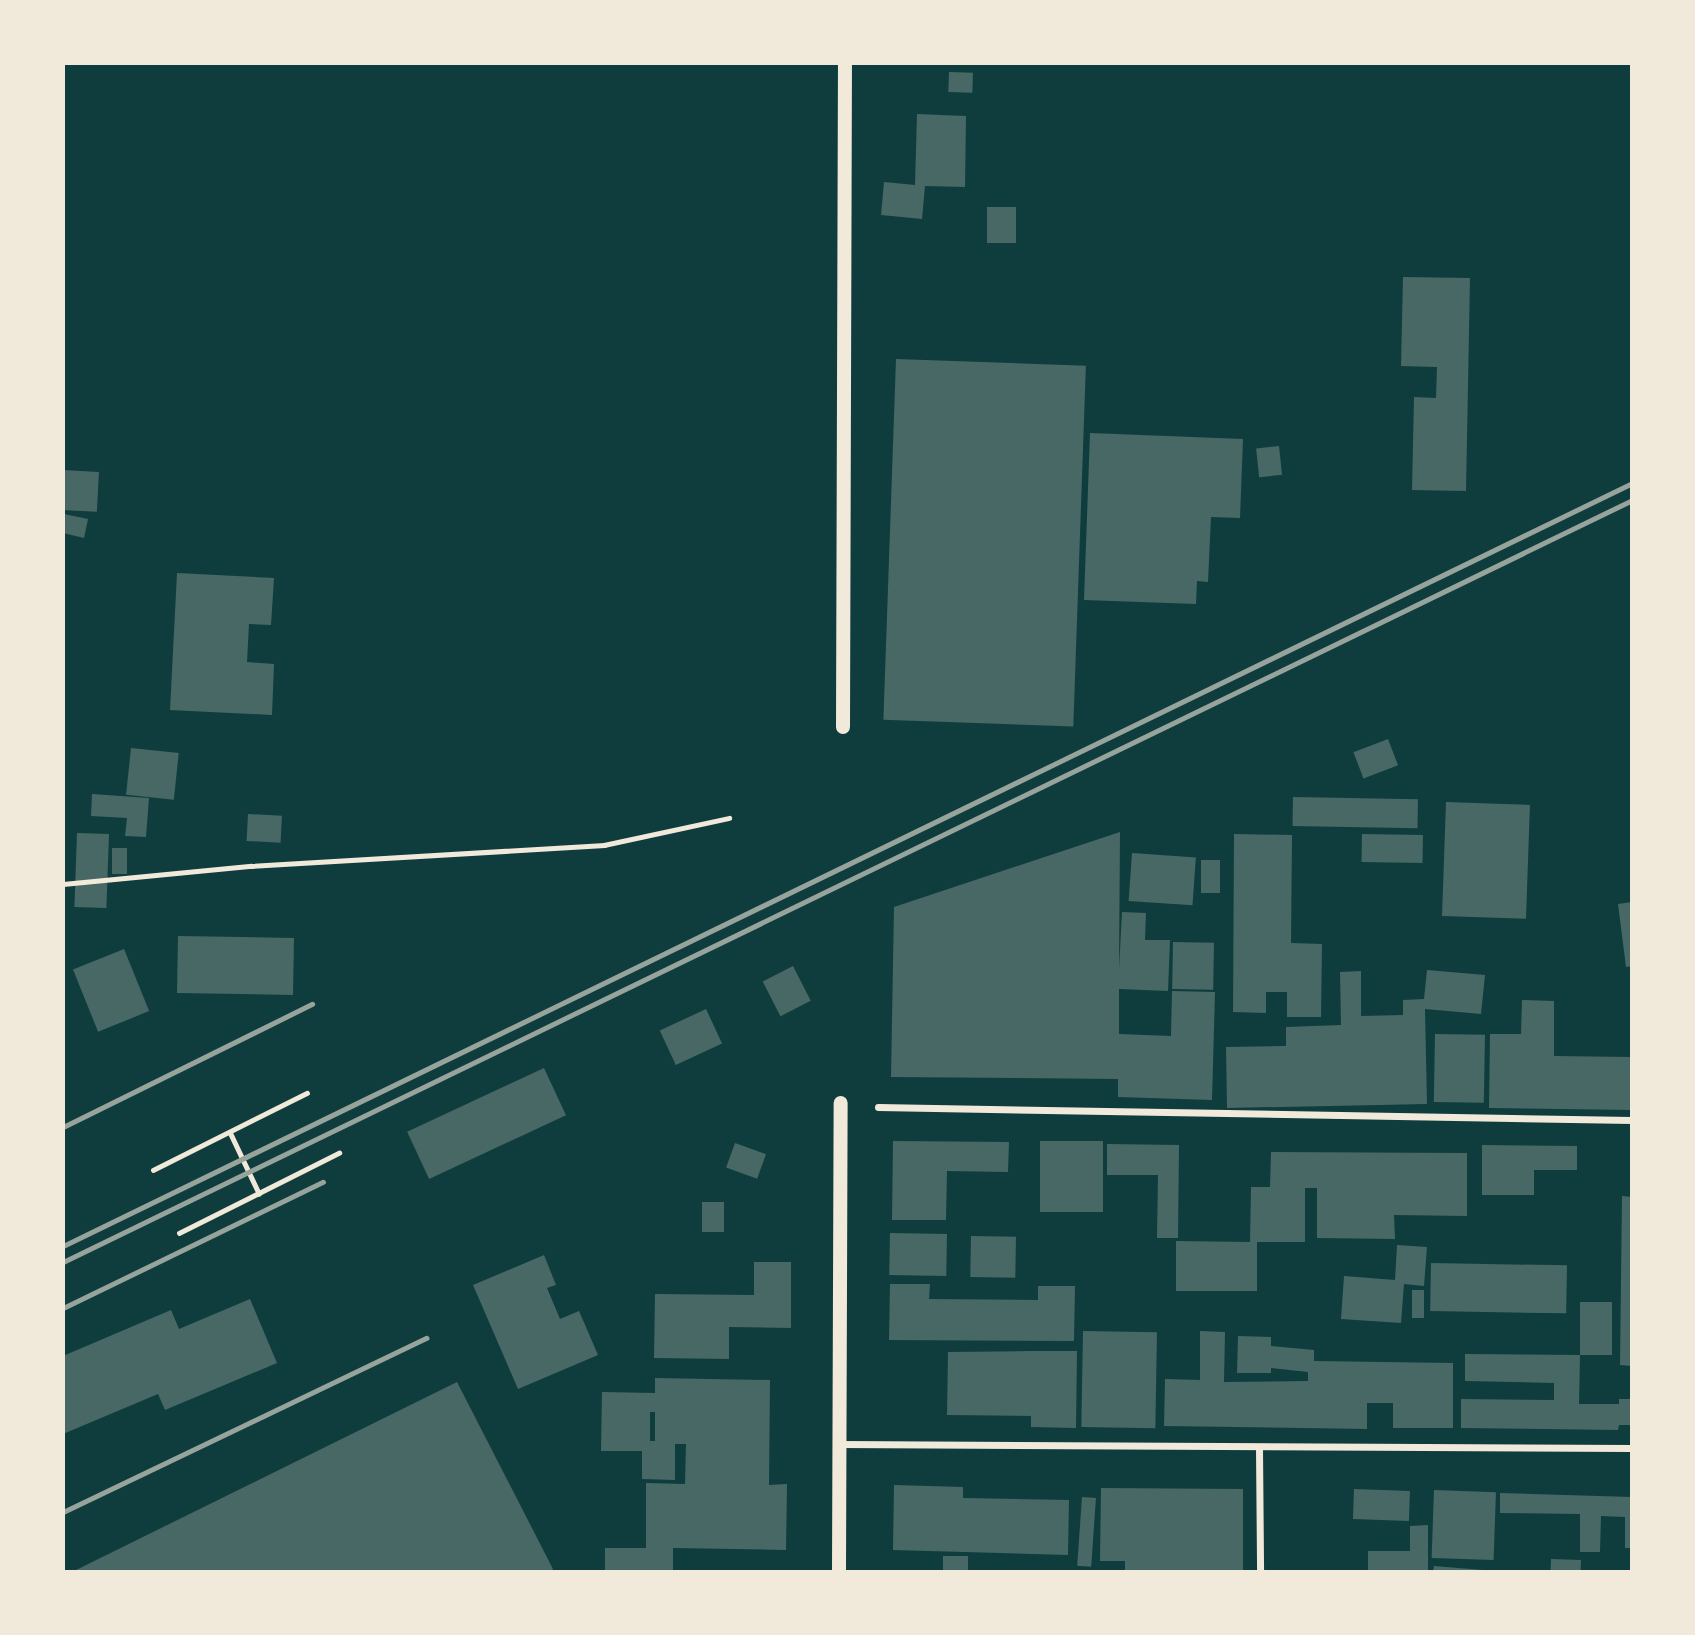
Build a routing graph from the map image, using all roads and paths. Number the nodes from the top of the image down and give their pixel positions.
1 (845, 63) edge
2 (843, 727) dead end
3 (729, 818) dead end
4 (63, 884) edge
5 (307, 1093) dead end
6 (841, 1103) dead end
7 (878, 1107) dead end
8 (1632, 1120) edge
9 (230, 1132) junction
10 (339, 1153) dead end
11 (153, 1170) dead end
12 (259, 1193) junction
13 (179, 1233) dead end
14 (840, 1444) junction
15 (1259, 1448) junction
16 (1632, 1448) edge
17 (839, 1572) edge
18 (1260, 1572) edge

1 - 2 main road
3 - 4 path
5 - 9 path
6 - 14 main road
7 - 8 street
9 - 11 path
9 - 12 path
10 - 12 path
12 - 13 path
14 - 15 street
14 - 17 main road
15 - 16 street
15 - 18 street

